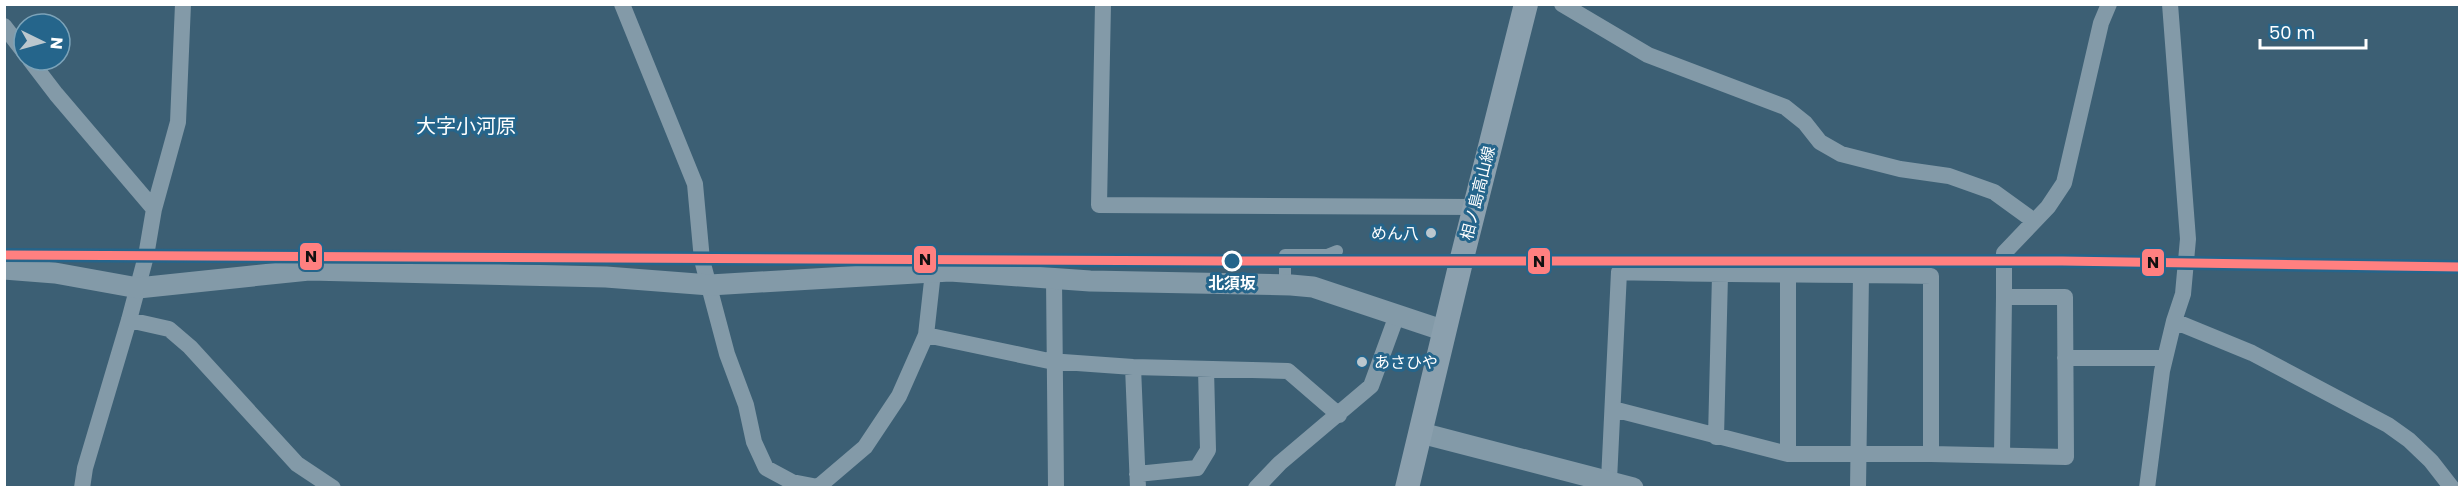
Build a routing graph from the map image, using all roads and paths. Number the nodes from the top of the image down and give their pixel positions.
1 (183, 4) edge
2 (622, 4) edge
3 (1103, 4) edge
4 (1526, 4) edge
5 (2109, 4) edge
6 (2170, 4) edge
7 (1571, 6) edge
8 (39, 72) edge
9 (1475, 207) junction
10 (154, 209) junction
11 (2034, 220) junction
12 (1337, 251) dead end
13 (4, 269) edge
14 (933, 272) junction
15 (1788, 273) junction
16 (1720, 275) junction
17 (1861, 275) junction
18 (1054, 279) junction
19 (710, 285) junction
20 (1285, 285) junction
21 (138, 288) junction
22 (2004, 297) junction
23 (1397, 315) junction
24 (129, 320) junction
25 (2174, 321) junction
26 (1445, 331) junction
27 (926, 335) junction
28 (2065, 358) junction
29 (2165, 358) junction
30 (1055, 361) junction
31 (1133, 367) junction
32 (1206, 369) junction
33 (1613, 409) junction
34 (1339, 415) junction
35 (1420, 433) junction
36 (1716, 437) junction
37 (1788, 454) junction
38 (1858, 454) junction
39 (1931, 454) junction
40 (2002, 454) junction
41 (1569, 480) edge
42 (1609, 480) junction
43 (1137, 481) edge
44 (792, 485) edge
45 (1056, 487) edge
46 (82, 488) edge
47 (333, 488) edge
48 (1046, 488) edge
49 (1256, 488) edge
50 (1407, 488) edge
51 (1633, 488) edge
52 (1858, 488) edge
53 (2147, 488) edge
54 (2452, 488) edge

1 - 10 street
2 - 19 street
3 - 9 street
4 - 9 main road, 相ノ島高山線
5 - 11 street
6 - 25 street
7 - 11 street
8 - 10 street
9 - 26 main road, 相ノ島高山線
10 - 21 street
11 - 22 street
12 - 20 street
13 - 21 street
14 - 18 street
14 - 19 street
14 - 27 street
15 - 16 street
15 - 17 street
15 - 37 street
16 - 33 street
16 - 36 street
17 - 38 street
17 - 39 street
18 - 20 street
18 - 30 street
19 - 21 street
19 - 44 street
20 - 23 street
21 - 24 street
22 - 28 street
22 - 40 street
23 - 26 street
23 - 34 street
24 - 46 street
24 - 47 street
25 - 29 street
25 - 54 street
26 - 35 main road, 相ノ島高山線
27 - 30 street
27 - 44 street
28 - 29 street
28 - 40 street
29 - 53 street
30 - 31 street
30 - 45 street
31 - 32 street
31 - 43 street
32 - 34 street
32 - 43 street
33 - 36 street
33 - 42 street
34 - 49 street
35 - 41 street
35 - 50 main road, 相ノ島高山線
36 - 37 street
37 - 38 street
38 - 39 street
38 - 52 street
39 - 40 street
41 - 42 street
42 - 51 street
45 - 48 street

